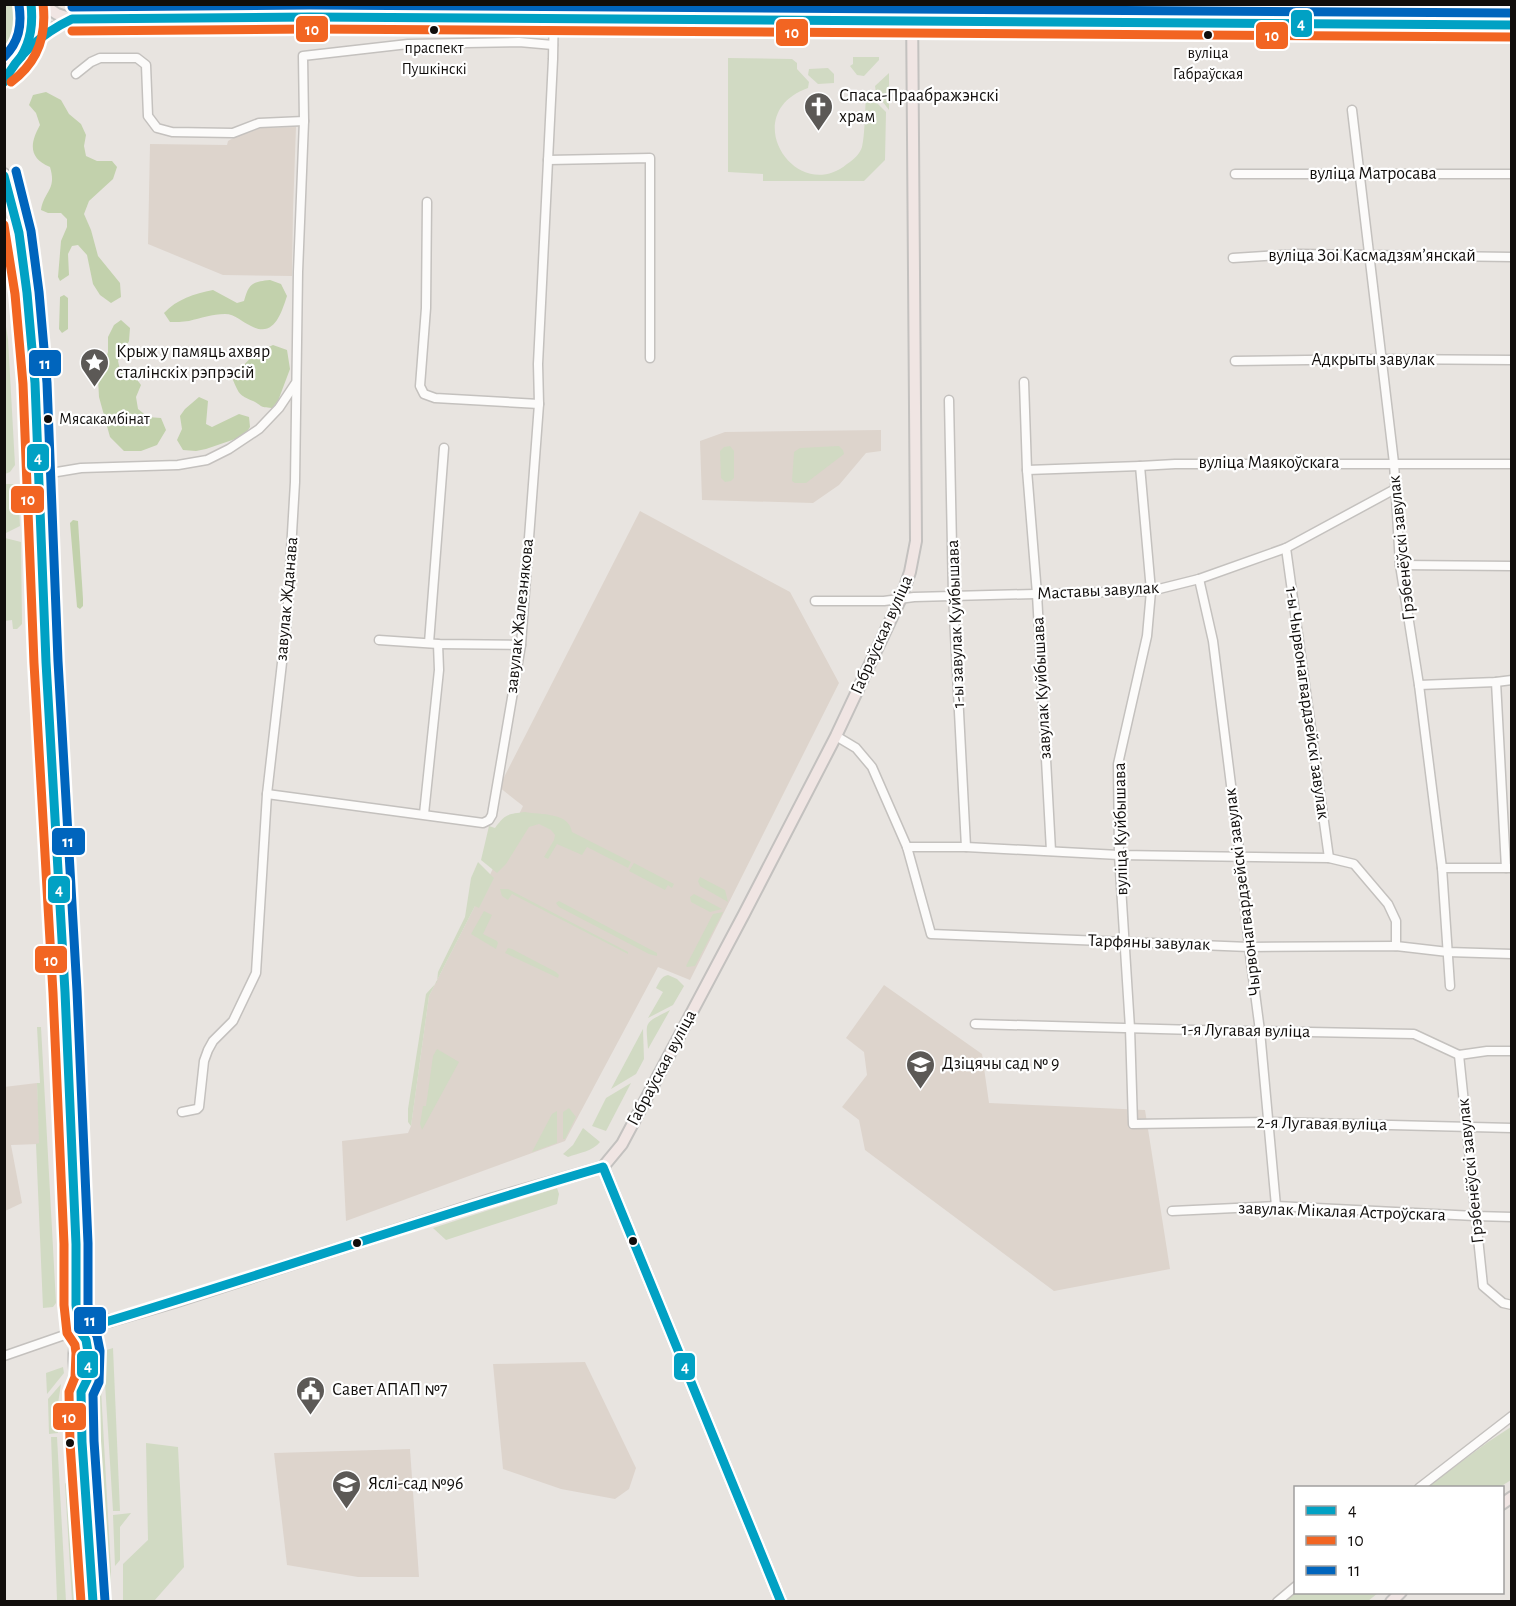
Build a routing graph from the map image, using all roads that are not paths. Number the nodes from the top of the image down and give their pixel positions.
1 (31, 4) edge
2 (42, 4) edge
3 (554, 4) edge
4 (912, 4) edge
5 (553, 18) junction
6 (72, 19) junction
7 (912, 21) junction
8 (1512, 25) edge
9 (553, 45) junction
10 (26, 49) junction
11 (7, 71) edge
12 (76, 74) dead end
13 (4, 83) edge
14 (1352, 110) dead end
15 (304, 121) junction
16 (548, 160) junction
17 (1359, 173) junction
18 (4, 174) edge
19 (1235, 174) dead end
20 (1512, 174) edge
21 (427, 201) dead end
22 (1369, 255) junction
23 (1512, 257) edge
24 (1233, 258) dead end
25 (650, 358) dead end
26 (1382, 359) junction
27 (1512, 360) edge
28 (1235, 361) dead end
29 (1024, 382) dead end
30 (296, 383) junction
31 (949, 400) dead end
32 (539, 404) junction
33 (444, 448) dead end
34 (1394, 463) junction
35 (1512, 464) edge
36 (1140, 466) junction
37 (1027, 470) junction
38 (39, 476) junction
39 (1395, 489) junction
40 (1286, 548) junction
41 (1400, 565) junction
42 (1512, 566) edge
43 (1199, 579) junction
44 (1151, 591) junction
45 (1037, 594) junction
46 (953, 596) junction
47 (901, 598) junction
48 (815, 601) dead end
49 (380, 640) dead end
50 (434, 644) junction
51 (521, 645) junction
52 (1512, 680) edge
53 (1496, 682) junction
54 (1419, 685) junction
55 (836, 736) junction
56 (267, 794) junction
57 (424, 814) junction
58 (907, 847) junction
59 (966, 847) junction
60 (1051, 850) junction
61 (1119, 855) junction
62 (1240, 857) junction
63 (1329, 858) junction
64 (1442, 868) junction
65 (1509, 868) edge
66 (1124, 942) junction
67 (1396, 946) junction
68 (1249, 947) junction
69 (1448, 952) junction
70 (1512, 954) edge
71 (1450, 986) dead end
72 (975, 1024) dead end
73 (1130, 1028) junction
74 (1260, 1031) junction
75 (1512, 1051) edge
76 (1459, 1055) junction
77 (182, 1112) dead end
78 (1269, 1122) junction
79 (1133, 1124) joint
80 (1466, 1127) junction
81 (1512, 1128) edge
82 (603, 1167) junction
83 (1276, 1206) junction
84 (1172, 1211) dead end
85 (1475, 1216) junction
86 (1512, 1217) edge
87 (76, 1287) junction
88 (1512, 1305) edge
89 (110, 1321) junction
90 (80, 1330) junction
91 (4, 1356) edge
92 (1512, 1416) edge
93 (1422, 1486) edge
94 (1294, 1588) edge
95 (93, 1602) edge
96 (781, 1602) edge
97 (1277, 1602) edge

1 - 10 main road
2 - 6 main road
3 - 5 street, завулак Жалезнякова
4 - 7 main road, Габраўская вуліца
5 - 6 main road
5 - 7 main road
5 - 9 street, завулак Жалезнякова
6 - 10 main road
7 - 8 main road
7 - 47 main road, Габраўская вуліца
9 - 15 street, завулак Жданава
9 - 16 street, завулак Жалезнякова
10 - 11 main road
11 - 13 main road
12 - 15 street
14 - 17 street, Грэбенёўскі завулак
15 - 30 street, завулак Жданава
16 - 25 street
16 - 32 street, завулак Жалезнякова
17 - 19 street, вуліца Матросава
17 - 20 street, вуліца Матросава
17 - 22 street, Грэбенёўскі завулак
18 - 38 main road
21 - 32 street
22 - 23 street, вуліца Зоі Касмадзямʼянскай
22 - 24 street, вуліца Зоі Касмадзямʼянскай
22 - 26 street, Грэбенёўскі завулак
26 - 27 street, Адкрыты завулак
26 - 28 street, Адкрыты завулак
26 - 34 street, Грэбенёўскі завулак
29 - 37 street, завулак Куйбышава
30 - 38 street
30 - 56 street, завулак Жданава
31 - 46 street, 1-ы завулак Куйбышава
32 - 51 street, завулак Жалезнякова
33 - 50 street
34 - 35 street, вуліца Маякоўскага
34 - 36 street, вуліца Маякоўскага
34 - 39 street, Грэбенёўскі завулак
36 - 37 street, вуліца Маякоўскага
36 - 44 street, вуліца Куйбышава
37 - 45 street, завулак Куйбышава
38 - 87 main road
39 - 40 street, Маставы завулак
39 - 41 street, Грэбенёўскі завулак
40 - 43 street, Маставы завулак
40 - 63 street, 1-ы Чырвонагвардзейскі завулак
41 - 42 street
41 - 54 street, Грэбенёўскі завулак
43 - 44 street, Маставы завулак
43 - 62 street, Чырвонагвардзейскі завулак
44 - 45 street, Маставы завулак
44 - 61 street, вуліца Куйбышава
45 - 46 street, Маставы завулак
45 - 60 street, завулак Куйбышава
46 - 47 street, Маставы завулак
46 - 59 street, 1-ы завулак Куйбышава
47 - 48 street, Маставы завулак
47 - 55 main road, Габраўская вуліца
49 - 50 street
50 - 51 street
50 - 57 street
51 - 57 street, завулак Жалезнякова
52 - 53 street
53 - 54 street
53 - 65 street
54 - 64 street, Грэбенёўскі завулак
55 - 58 street
55 - 82 main road, Габраўская вуліца
56 - 57 street
56 - 77 street, завулак Жданава
58 - 59 street
58 - 66 street, Тарфяны завулак
59 - 60 street
60 - 61 street
61 - 62 street
61 - 66 street, вуліца Куйбышава
62 - 63 street
62 - 68 street, Чырвонагвардзейскі завулак
63 - 67 street
64 - 65 street
64 - 69 street, Грэбенёўскі завулак
66 - 68 street, Тарфяны завулак
66 - 73 street, вуліца Куйбышава
67 - 68 street, Тарфяны завулак
67 - 69 street, Тарфяны завулак
68 - 74 street, Чырвонагвардзейскі завулак
69 - 70 street, Тарфяны завулак
69 - 71 street, Грэбенёўскі завулак
72 - 73 street, 1-я Лугавая вуліца
73 - 74 street, 1-я Лугавая вуліца
73 - 79 street, вуліца Куйбышава
74 - 76 street, 1-я Лугавая вуліца
74 - 78 street, Чырвонагвардзейскі завулак
75 - 76 street
76 - 80 street, Грэбенёўскі завулак
78 - 79 street, 2-я Лугавая вуліца
78 - 80 street, 2-я Лугавая вуліца
78 - 83 street, Чырвонагвардзейскі завулак
80 - 81 street, 2-я Лугавая вуліца
80 - 85 street, Грэбенёўскі завулак
82 - 89 main road
82 - 96 main road
83 - 84 street, завулак Мікалая Астроўскага
83 - 85 street, завулак Мікалая Астроўскага
85 - 86 street, завулак Мікалая Астроўскага
85 - 88 street, Грэбенёўскі завулак
87 - 89 main road
87 - 90 main road
89 - 90 main road
90 - 91 street
90 - 95 main road
92 - 93 street
94 - 97 street

